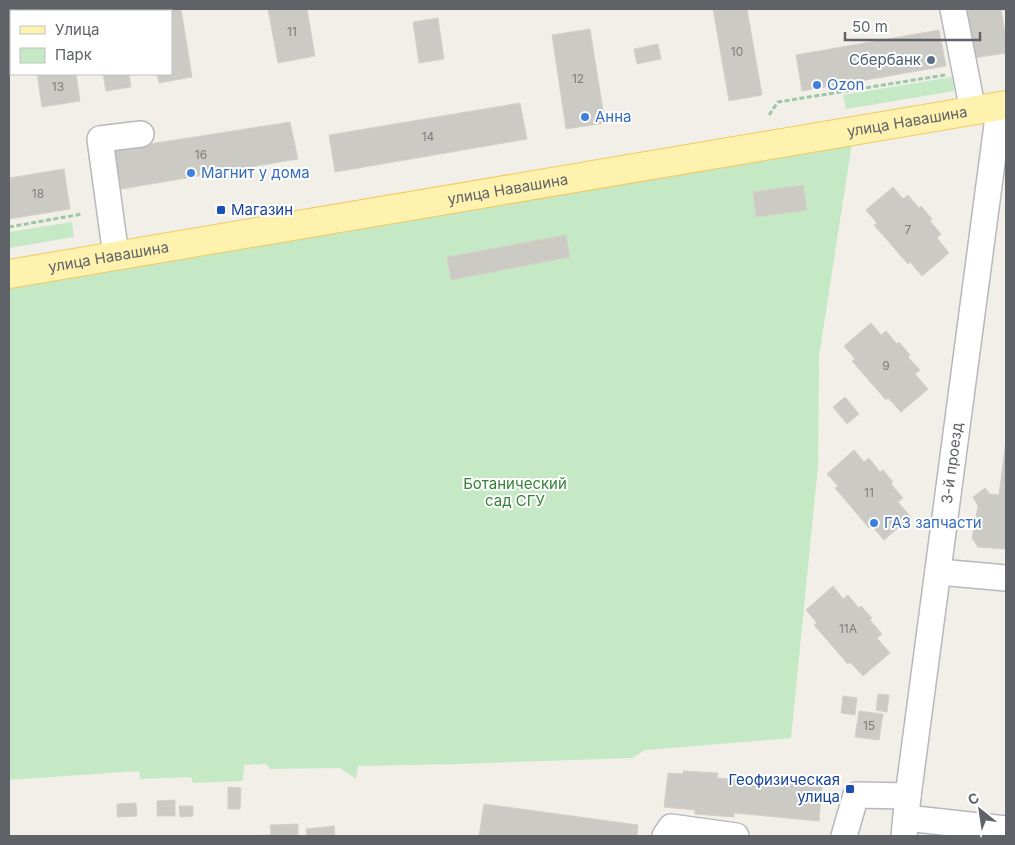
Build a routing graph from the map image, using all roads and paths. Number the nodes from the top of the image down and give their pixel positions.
1 (953, 9) edge
2 (946, 74) dead end
3 (992, 108) edge
4 (769, 115) dead end
5 (141, 134) dead end
6 (996, 211) edge
7 (82, 214) dead end
8 (9, 227) edge
9 (116, 256) junction
10 (9, 274) edge
11 (939, 572) junction
12 (1006, 578) edge
13 (906, 817) edge
14 (1006, 830) edge
15 (665, 836) edge
16 (736, 836) edge
17 (844, 836) edge

1 - 3 street, 3-й проезд
2 - 4 path
3 - 6 street, 3-й проезд
3 - 9 main road, улица Навашина
5 - 9 street
6 - 11 street, 3-й проезд
7 - 8 path
9 - 10 main road, улица Навашина
11 - 12 street
11 - 13 street, 3-й проезд
13 - 14 street
13 - 17 street
15 - 16 street

